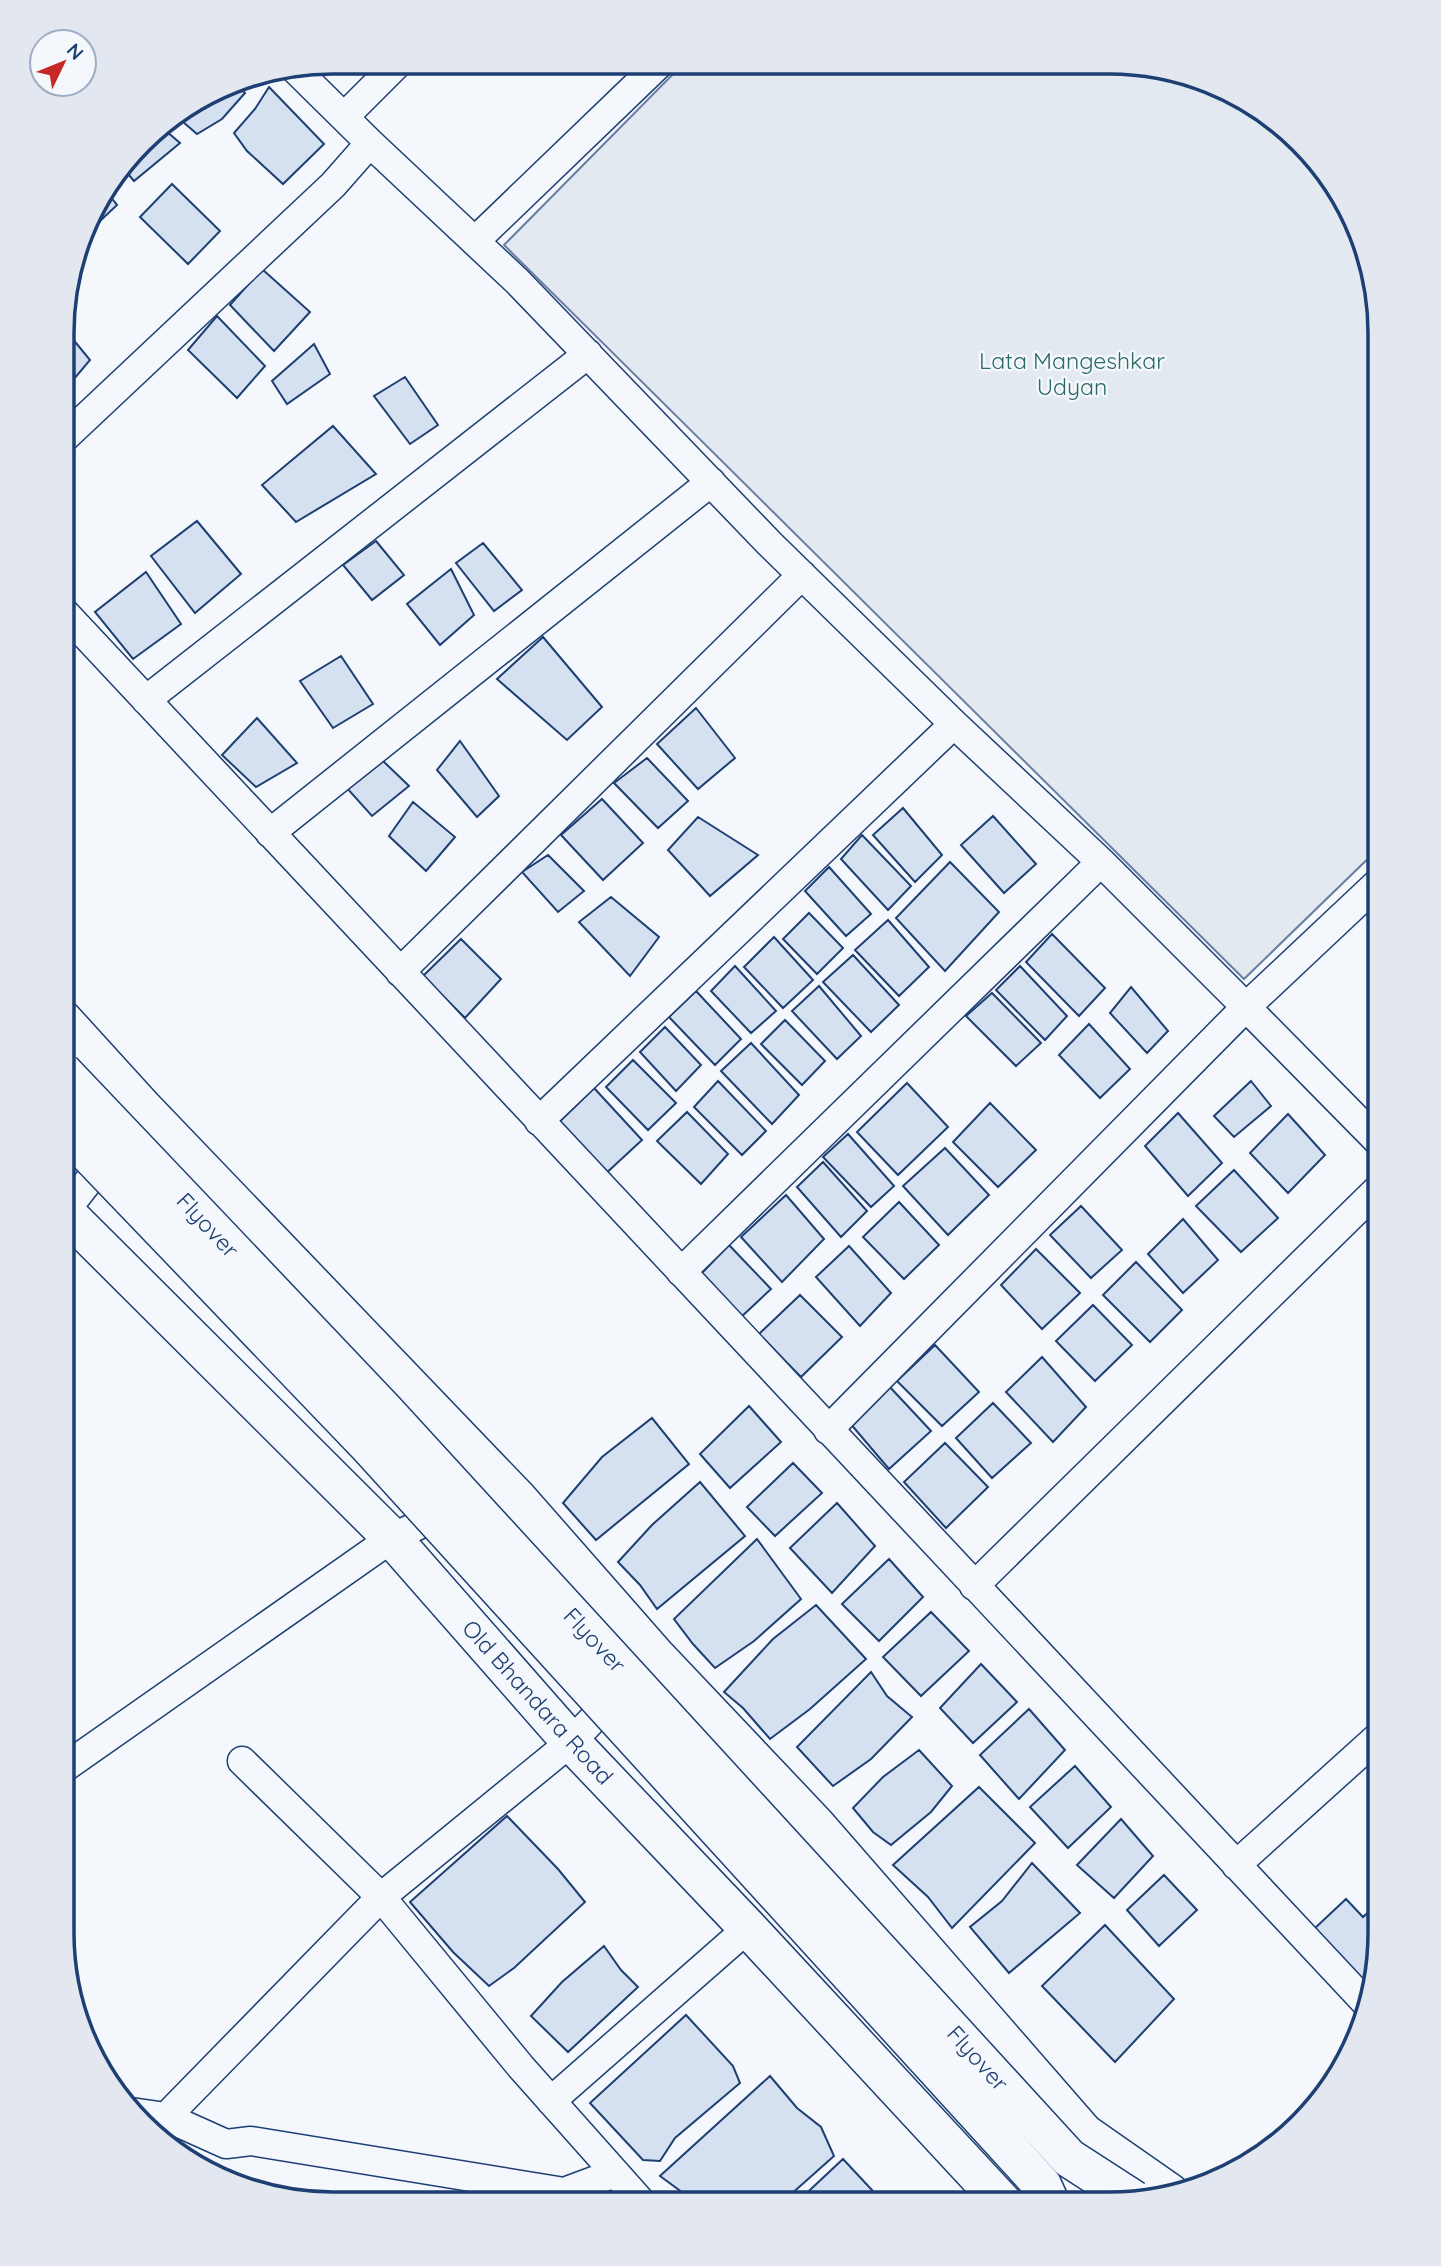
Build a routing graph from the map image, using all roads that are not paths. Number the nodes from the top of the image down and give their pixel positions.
1 (387, 74) edge
2 (648, 74) edge
3 (302, 76) edge
4 (344, 117) junction
5 (370, 143) junction
6 (475, 240) junction
7 (588, 354) junction
8 (74, 429) edge
9 (711, 482) junction
10 (802, 575) junction
11 (74, 623) edge
12 (146, 700) junction
13 (954, 724) junction
14 (270, 833) junction
15 (1101, 862) junction
16 (1368, 892) edge
17 (400, 972) junction
18 (1246, 1007) junction
19 (74, 1033) edge
20 (74, 1084) edge
21 (144, 1109) junction
22 (539, 1121) junction
23 (1368, 1130) edge
24 (74, 1139) edge
25 (74, 1198) edge
26 (1368, 1199) edge
27 (74, 1223) edge
28 (681, 1272) junction
29 (828, 1430) junction
30 (478, 1459) junction
31 (393, 1538) junction
32 (974, 1586) junction
33 (655, 1655) junction
34 (570, 1742) junction
35 (1368, 1746) edge
36 (74, 1761) edge
37 (242, 1761) dead end
38 (1236, 1865) junction
39 (381, 1897) junction
40 (748, 1928) junction
41 (1360, 1997) edge
42 (551, 2101) junction
43 (147, 2114) edge
44 (166, 2117) junction
45 (615, 2173) junction
46 (1162, 2187) edge
47 (632, 2192) edge
48 (993, 2192) edge
49 (1045, 2192) edge
50 (1122, 2192) edge

1 - 4 street
2 - 6 street
3 - 4 street
4 - 5 street
5 - 6 street
5 - 8 street
6 - 7 street
7 - 9 street
7 - 12 street
9 - 10 street
9 - 14 street
10 - 13 street
10 - 17 street
11 - 12 street
12 - 14 street
13 - 15 street
13 - 22 street
14 - 17 street
15 - 18 street
15 - 28 street
16 - 18 street
17 - 22 street
18 - 23 street
18 - 29 street
19 - 21 main road
20 - 50 main road, Flyover, bridge
21 - 25 street
21 - 30 main road
22 - 28 street
24 - 49 main road, Flyover, bridge
26 - 32 street
27 - 31 main road, Old Bhandara Road
28 - 29 street
29 - 32 street
30 - 31 street
30 - 33 main road
31 - 34 main road, Old Bhandara Road
31 - 36 street
32 - 38 street
33 - 34 street
33 - 46 main road
34 - 39 street
34 - 40 main road, Old Bhandara Road
35 - 38 street
37 - 39 street
38 - 41 street
39 - 42 street
39 - 44 street
40 - 42 street
40 - 48 main road, Old Bhandara Road
42 - 45 street
43 - 44 street
44 - 45 street
45 - 47 street

